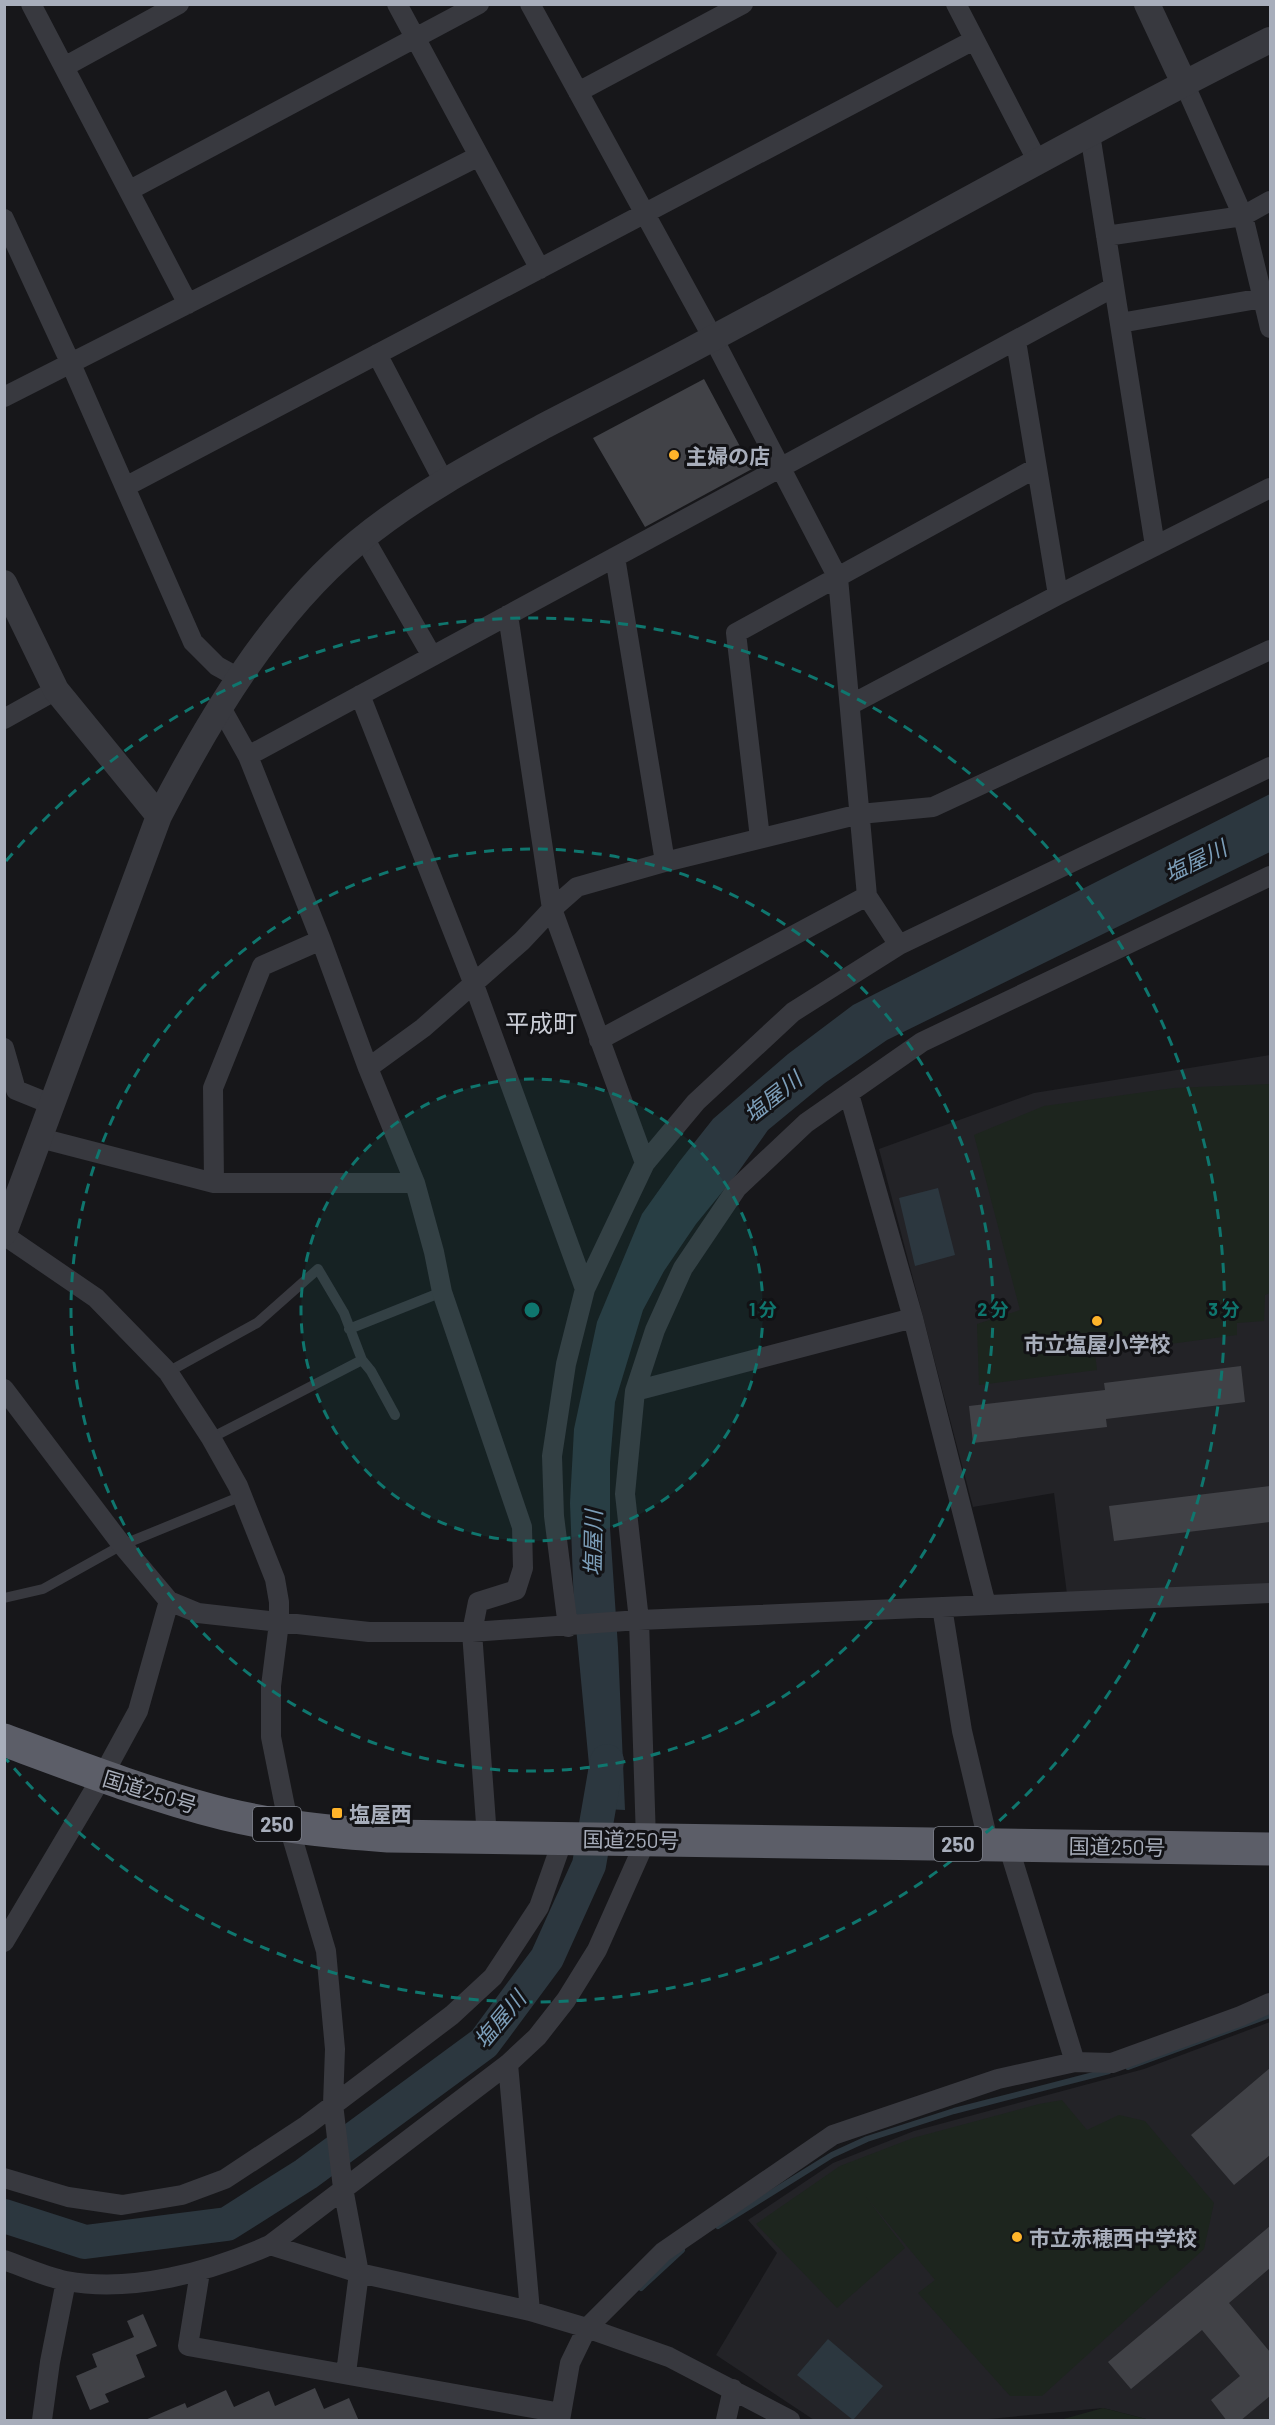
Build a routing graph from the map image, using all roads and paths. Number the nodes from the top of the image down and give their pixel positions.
1 (31, 4) edge
2 (179, 4) edge
3 (397, 4) edge
4 (479, 4) edge
5 (530, 4) edge
6 (743, 4) edge
7 (956, 4) edge
8 (1147, 4) edge
9 (415, 38) junction
10 (974, 40) junction
11 (1270, 40) edge
12 (64, 67) junction
13 (1185, 83) junction
14 (578, 92) junction
15 (1090, 134) junction
16 (479, 156) junction
17 (1038, 162) junction
18 (130, 190) junction
19 (1270, 201) edge
20 (644, 214) junction
21 (1243, 216) junction
22 (4, 219) edge
23 (1106, 236) junction
24 (540, 269) junction
25 (1114, 288) junction
26 (1263, 298) junction
27 (188, 304) junction
28 (1120, 323) junction
29 (1270, 328) edge
30 (713, 338) junction
31 (1016, 340) junction
32 (377, 354) junction
33 (71, 364) junction
34 (4, 398) edge
35 (780, 468) junction
36 (1036, 468) junction
37 (444, 482) junction
38 (125, 487) junction
39 (1270, 488) edge
40 (364, 538) junction
41 (1155, 546) junction
42 (615, 557) junction
43 (838, 578) junction
44 (4, 583) edge
45 (1058, 595) junction
46 (508, 615) junction
47 (1270, 650) edge
48 (432, 656) junction
49 (237, 677) junction
50 (56, 690) junction
51 (360, 695) junction
52 (849, 705) junction
53 (220, 706) junction
54 (4, 719) edge
55 (248, 756) junction
56 (1270, 767) edge
57 (860, 814) junction
58 (159, 816) junction
59 (760, 838) junction
60 (665, 862) junction
61 (1270, 876) edge
62 (867, 896) junction
63 (552, 909) junction
64 (321, 940) junction
65 (898, 945) junction
66 (474, 982) junction
67 (599, 1040) junction
68 (4, 1048) edge
69 (368, 1068) junction
70 (10, 1091) edge
71 (849, 1094) junction
72 (53, 1105) junction
73 (39, 1138) junction
74 (645, 1163) junction
75 (214, 1183) junction
76 (415, 1183) junction
77 (4, 1234) edge
78 (585, 1289) junction
79 (442, 1292) junction
80 (913, 1318) junction
81 (349, 1329) junction
82 (362, 1360) junction
83 (168, 1372) junction
84 (4, 1389) edge
85 (635, 1391) junction
86 (395, 1415) dead end
87 (211, 1438) junction
88 (242, 1496) junction
89 (122, 1545) junction
90 (1270, 1593) edge
91 (4, 1598) edge
92 (169, 1601) junction
93 (986, 1605) junction
94 (942, 1607) junction
95 (639, 1620) junction
96 (279, 1623) junction
97 (568, 1627) junction
98 (472, 1632) junction
99 (4, 1740) edge
100 (102, 1777) junction
101 (289, 1827) junction
102 (488, 1837) junction
103 (563, 1839) junction
104 (646, 1839) junction
105 (999, 1845) junction
106 (1270, 1849) edge
107 (4, 1942) edge
108 (1270, 2003) edge
109 (1075, 2062) junction
110 (508, 2064) junction
111 (333, 2104) junction
112 (4, 2178) edge
113 (342, 2188) junction
114 (270, 2245) junction
115 (4, 2260) edge
116 (200, 2272) junction
117 (359, 2273) junction
118 (66, 2281) junction
119 (530, 2311) junction
120 (587, 2328) junction
121 (346, 2373) junction
122 (733, 2389) junction
123 (560, 2417) edge
124 (42, 2421) edge
125 (726, 2421) edge
126 (790, 2421) edge

1 - 12 street
2 - 12 street
3 - 9 street
4 - 9 street
5 - 14 street
6 - 14 street
7 - 10 street
8 - 13 street
9 - 16 street
9 - 18 street
10 - 17 street
10 - 20 street
11 - 13 street
12 - 18 street
13 - 15 street
13 - 21 street
14 - 20 street
15 - 17 street
15 - 23 street
16 - 24 street
16 - 27 street
17 - 30 street
18 - 27 street
19 - 21 street
20 - 24 street
20 - 30 street
21 - 23 street
21 - 26 street
22 - 33 street
23 - 25 street
24 - 32 street
25 - 28 street
25 - 31 street
26 - 28 street
26 - 29 street
27 - 33 street
28 - 41 street
30 - 35 street
30 - 37 street
31 - 35 street
31 - 36 street
32 - 37 street
32 - 38 street
33 - 34 street
33 - 38 street
35 - 42 street
35 - 43 street
36 - 43 street
36 - 45 street
37 - 40 street
38 - 49 street
39 - 41 street
40 - 48 street
40 - 49 street
41 - 45 street
42 - 46 street
42 - 60 street
43 - 52 street
43 - 59 street
44 - 50 street
45 - 52 street
46 - 48 street
46 - 63 street
47 - 57 street
48 - 51 street
49 - 53 street
50 - 54 street
50 - 58 street
51 - 55 street
51 - 66 street
52 - 57 street
53 - 55 street
53 - 58 street
55 - 64 street
56 - 65 street
57 - 59 street
57 - 62 street
58 - 72 street
59 - 60 street
60 - 63 street
61 - 71 street
62 - 65 street
62 - 67 street
63 - 66 street
63 - 67 street
64 - 69 street
64 - 75 street
65 - 74 street
66 - 69 street
66 - 78 street
67 - 74 street
68 - 70 street
69 - 76 street
70 - 72 street
71 - 80 street
71 - 85 street
72 - 73 street
73 - 75 street
73 - 77 street
74 - 78 street
75 - 76 street
76 - 79 street
77 - 83 street
78 - 97 street
79 - 81 lane
79 - 98 street
80 - 85 street
80 - 93 street
81 - 82 lane
81 - 83 lane
82 - 86 lane
82 - 87 lane
83 - 87 street
84 - 89 street
85 - 95 street
87 - 88 street
88 - 89 lane
88 - 96 street
89 - 91 lane
89 - 92 street
90 - 93 street
92 - 96 street
92 - 100 street
93 - 94 street
94 - 95 street
94 - 105 street
95 - 97 street
95 - 104 street
96 - 98 street
96 - 101 street
97 - 98 street
98 - 102 street
99 - 100 highway, 国道250号 / 250
100 - 101 highway, 国道250号 / 250
100 - 107 street
101 - 102 highway, 国道250号 / 250
101 - 111 street
102 - 103 highway, 国道250号 / 250
103 - 104 highway, 国道250号 / 250
103 - 111 street
104 - 105 highway, 国道250号 / 250
104 - 110 street
105 - 106 highway, 国道250号 / 250
105 - 109 street
108 - 109 street
109 - 120 street
110 - 113 street
110 - 119 street
111 - 112 street
111 - 113 street
113 - 114 street
113 - 117 street
114 - 116 street
114 - 117 street
115 - 118 street
116 - 118 street
116 - 121 street
117 - 119 street
117 - 121 street
118 - 124 street
119 - 120 street
120 - 122 street
120 - 123 street
121 - 123 street
122 - 125 street
122 - 126 street

